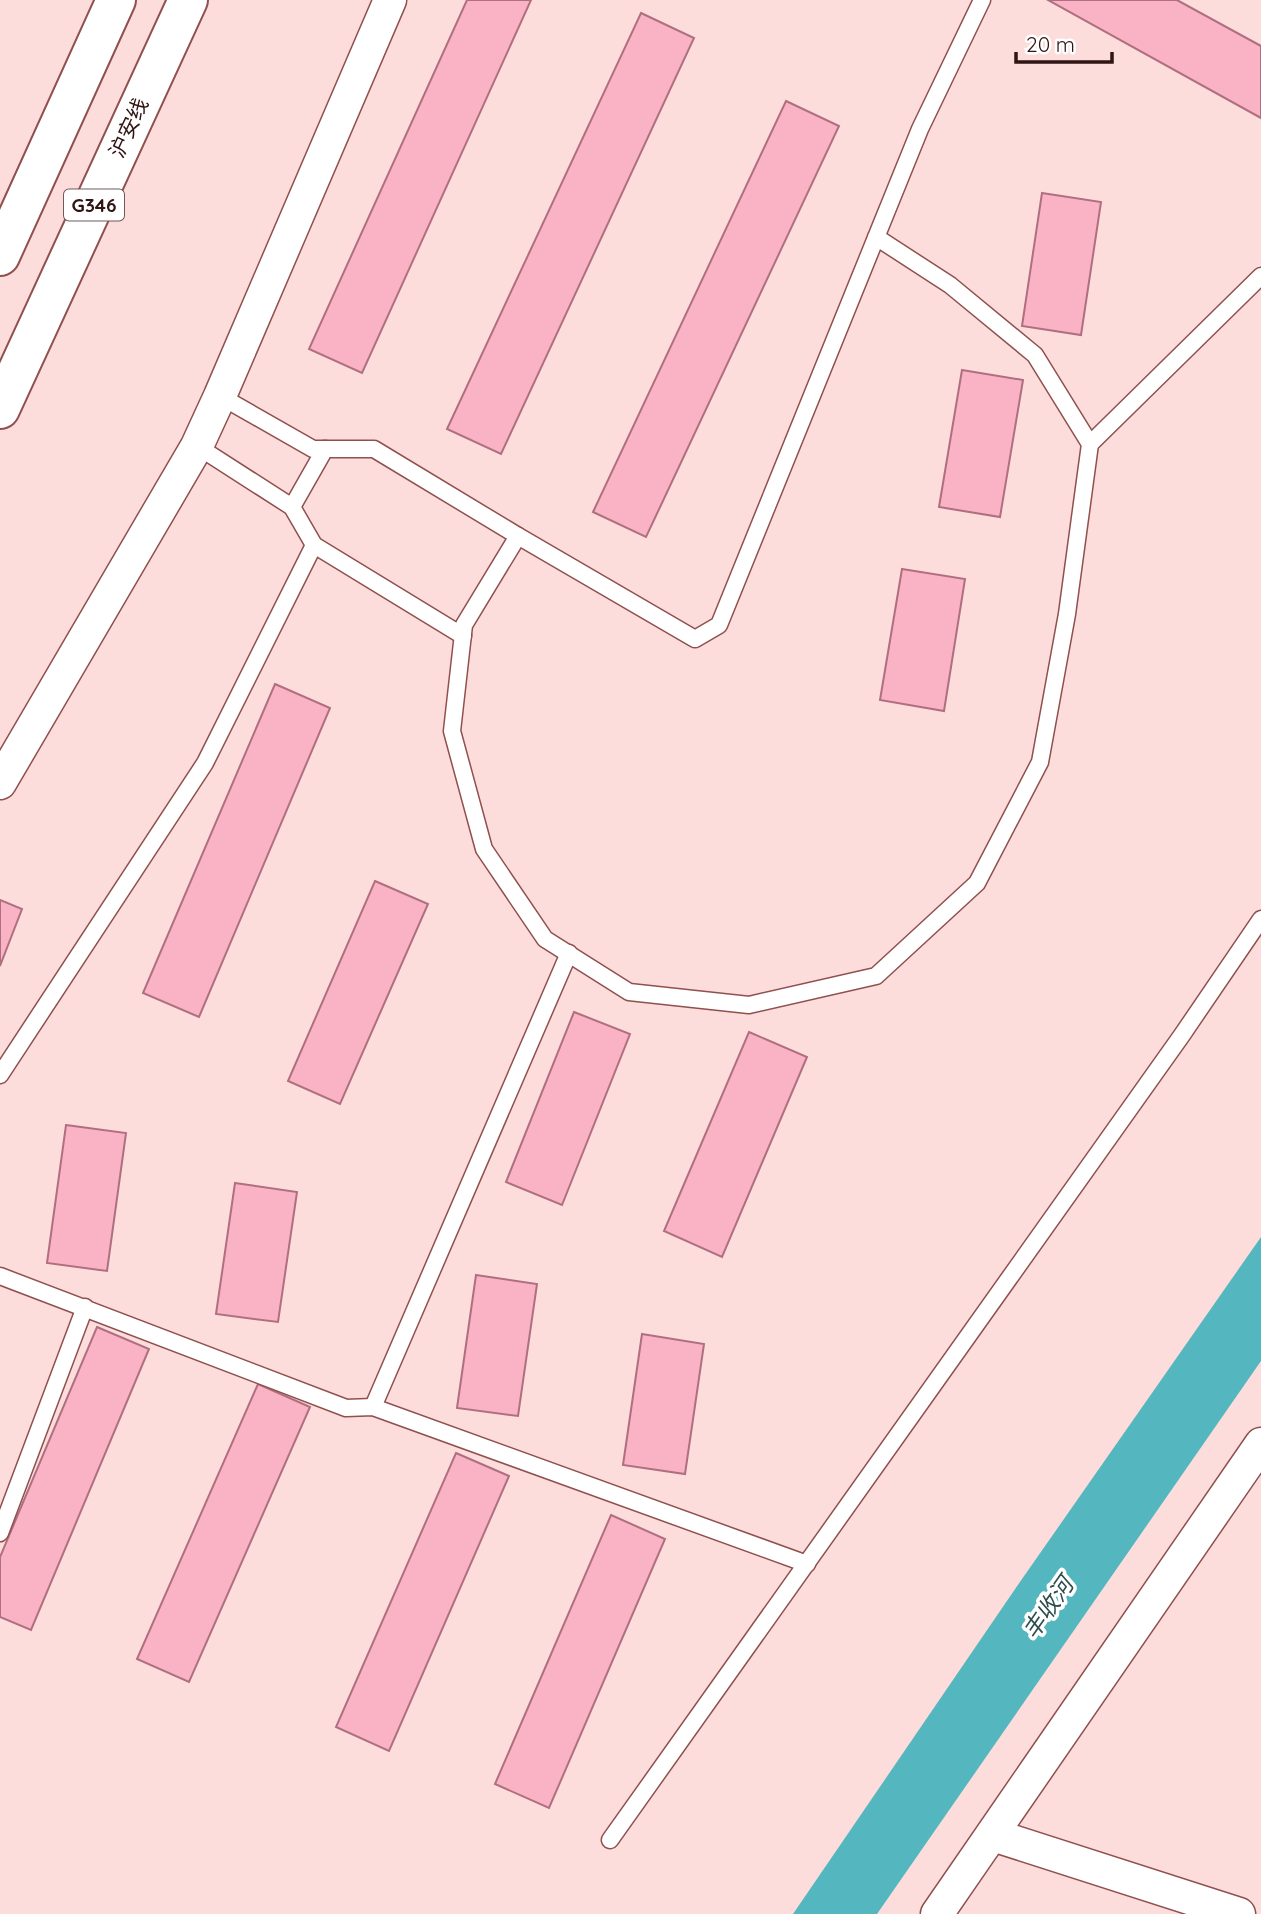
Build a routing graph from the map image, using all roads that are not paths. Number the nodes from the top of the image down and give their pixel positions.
1 (116, 0) edge
2 (188, 0) edge
3 (390, 0) edge
4 (982, 0) edge
5 (876, 237) junction
6 (0, 256) edge
7 (1261, 276) edge
8 (220, 396) junction
9 (0, 409) edge
10 (1090, 444) junction
11 (197, 446) junction
12 (325, 449) junction
13 (292, 507) junction
14 (518, 536) junction
15 (314, 545) junction
16 (463, 636) junction
17 (0, 783) edge
18 (1261, 919) edge
19 (569, 953) junction
20 (0, 1075) edge
21 (0, 1276) edge
22 (85, 1307) junction
23 (373, 1407) junction
24 (1261, 1444) edge
25 (0, 1533) edge
26 (807, 1564) junction
27 (993, 1835) junction
28 (610, 1840) dead end
29 (937, 1914) edge
30 (1240, 1914) edge

1 - 6 highway, G346
2 - 9 highway, 沪安线 / G346
3 - 8 street
4 - 5 lane
5 - 10 lane
5 - 14 lane
7 - 10 lane
8 - 11 street
8 - 12 lane
10 - 19 lane
11 - 13 lane
11 - 17 street
12 - 13 lane
12 - 14 lane
13 - 15 lane
14 - 16 lane
15 - 16 lane
15 - 20 lane
16 - 19 lane
18 - 26 lane
19 - 23 lane
21 - 22 lane
22 - 23 lane
22 - 25 lane
23 - 26 lane
24 - 27 street
26 - 28 lane
27 - 29 street
27 - 30 street

